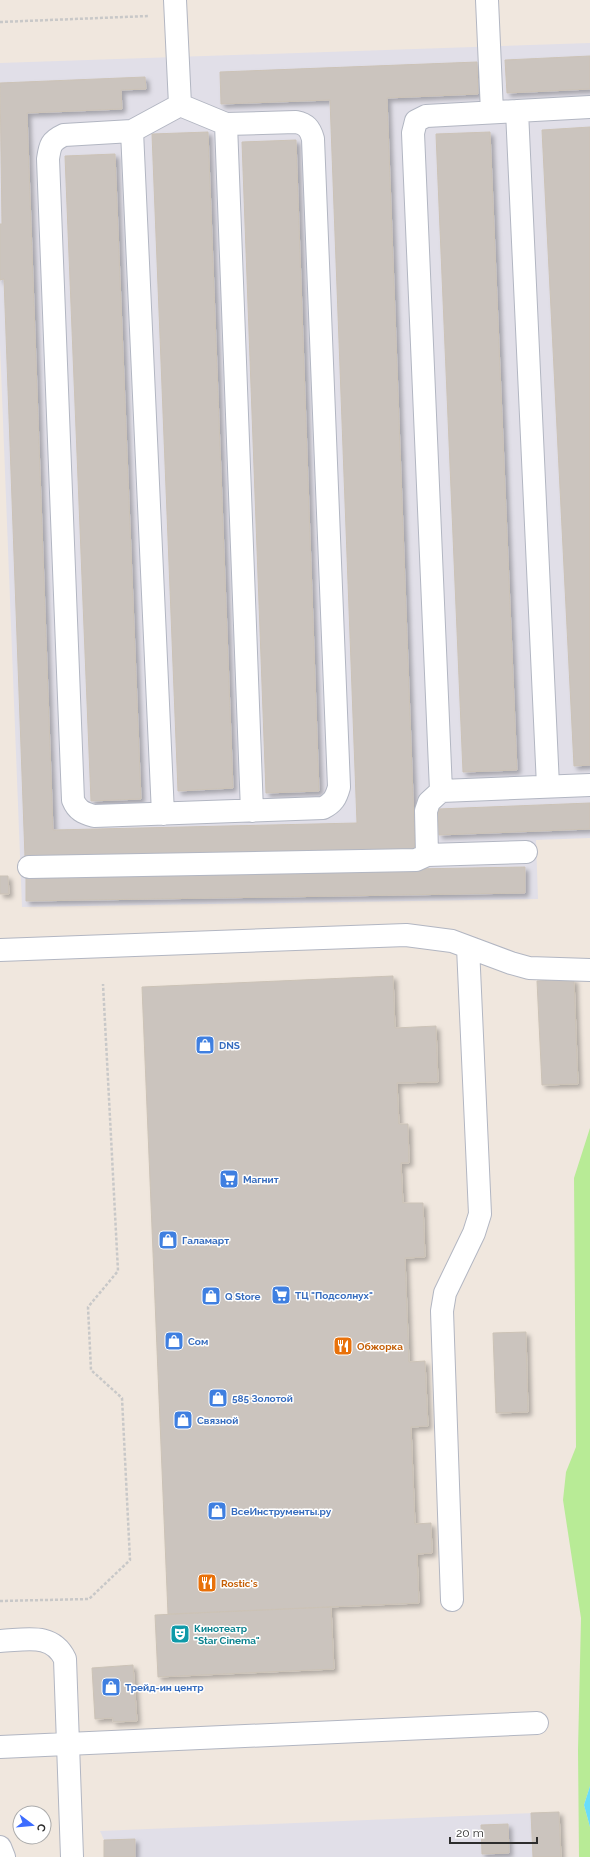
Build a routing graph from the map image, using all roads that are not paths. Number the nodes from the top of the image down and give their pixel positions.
1 (175, 0) edge
2 (487, 0) edge
3 (180, 105) junction
4 (590, 107) edge
5 (517, 111) junction
6 (492, 112) junction
7 (226, 124) junction
8 (132, 131) junction
9 (590, 785) edge
10 (548, 786) junction
11 (441, 791) junction
12 (252, 811) junction
13 (163, 814) junction
14 (526, 852) dead end
15 (427, 854) junction
16 (29, 867) dead end
17 (468, 947) junction
18 (0, 950) edge
19 (590, 970) edge
20 (452, 1600) dead end
21 (0, 1641) edge
22 (537, 1723) dead end
23 (68, 1744) junction
24 (0, 1747) edge
25 (0, 1848) edge
26 (4, 1857) edge
27 (72, 1857) edge

1 - 3 lane
2 - 6 lane
3 - 7 lane
3 - 8 lane
4 - 5 lane
5 - 6 lane
5 - 10 lane
6 - 11 lane
7 - 12 lane
7 - 12 lane
8 - 13 lane
8 - 13 lane
9 - 10 lane
10 - 11 lane
11 - 15 lane
12 - 13 lane
14 - 15 lane
15 - 16 lane
17 - 18 lane
17 - 19 lane
17 - 20 lane
21 - 23 lane
22 - 23 lane
23 - 24 lane
23 - 27 lane
25 - 26 lane

